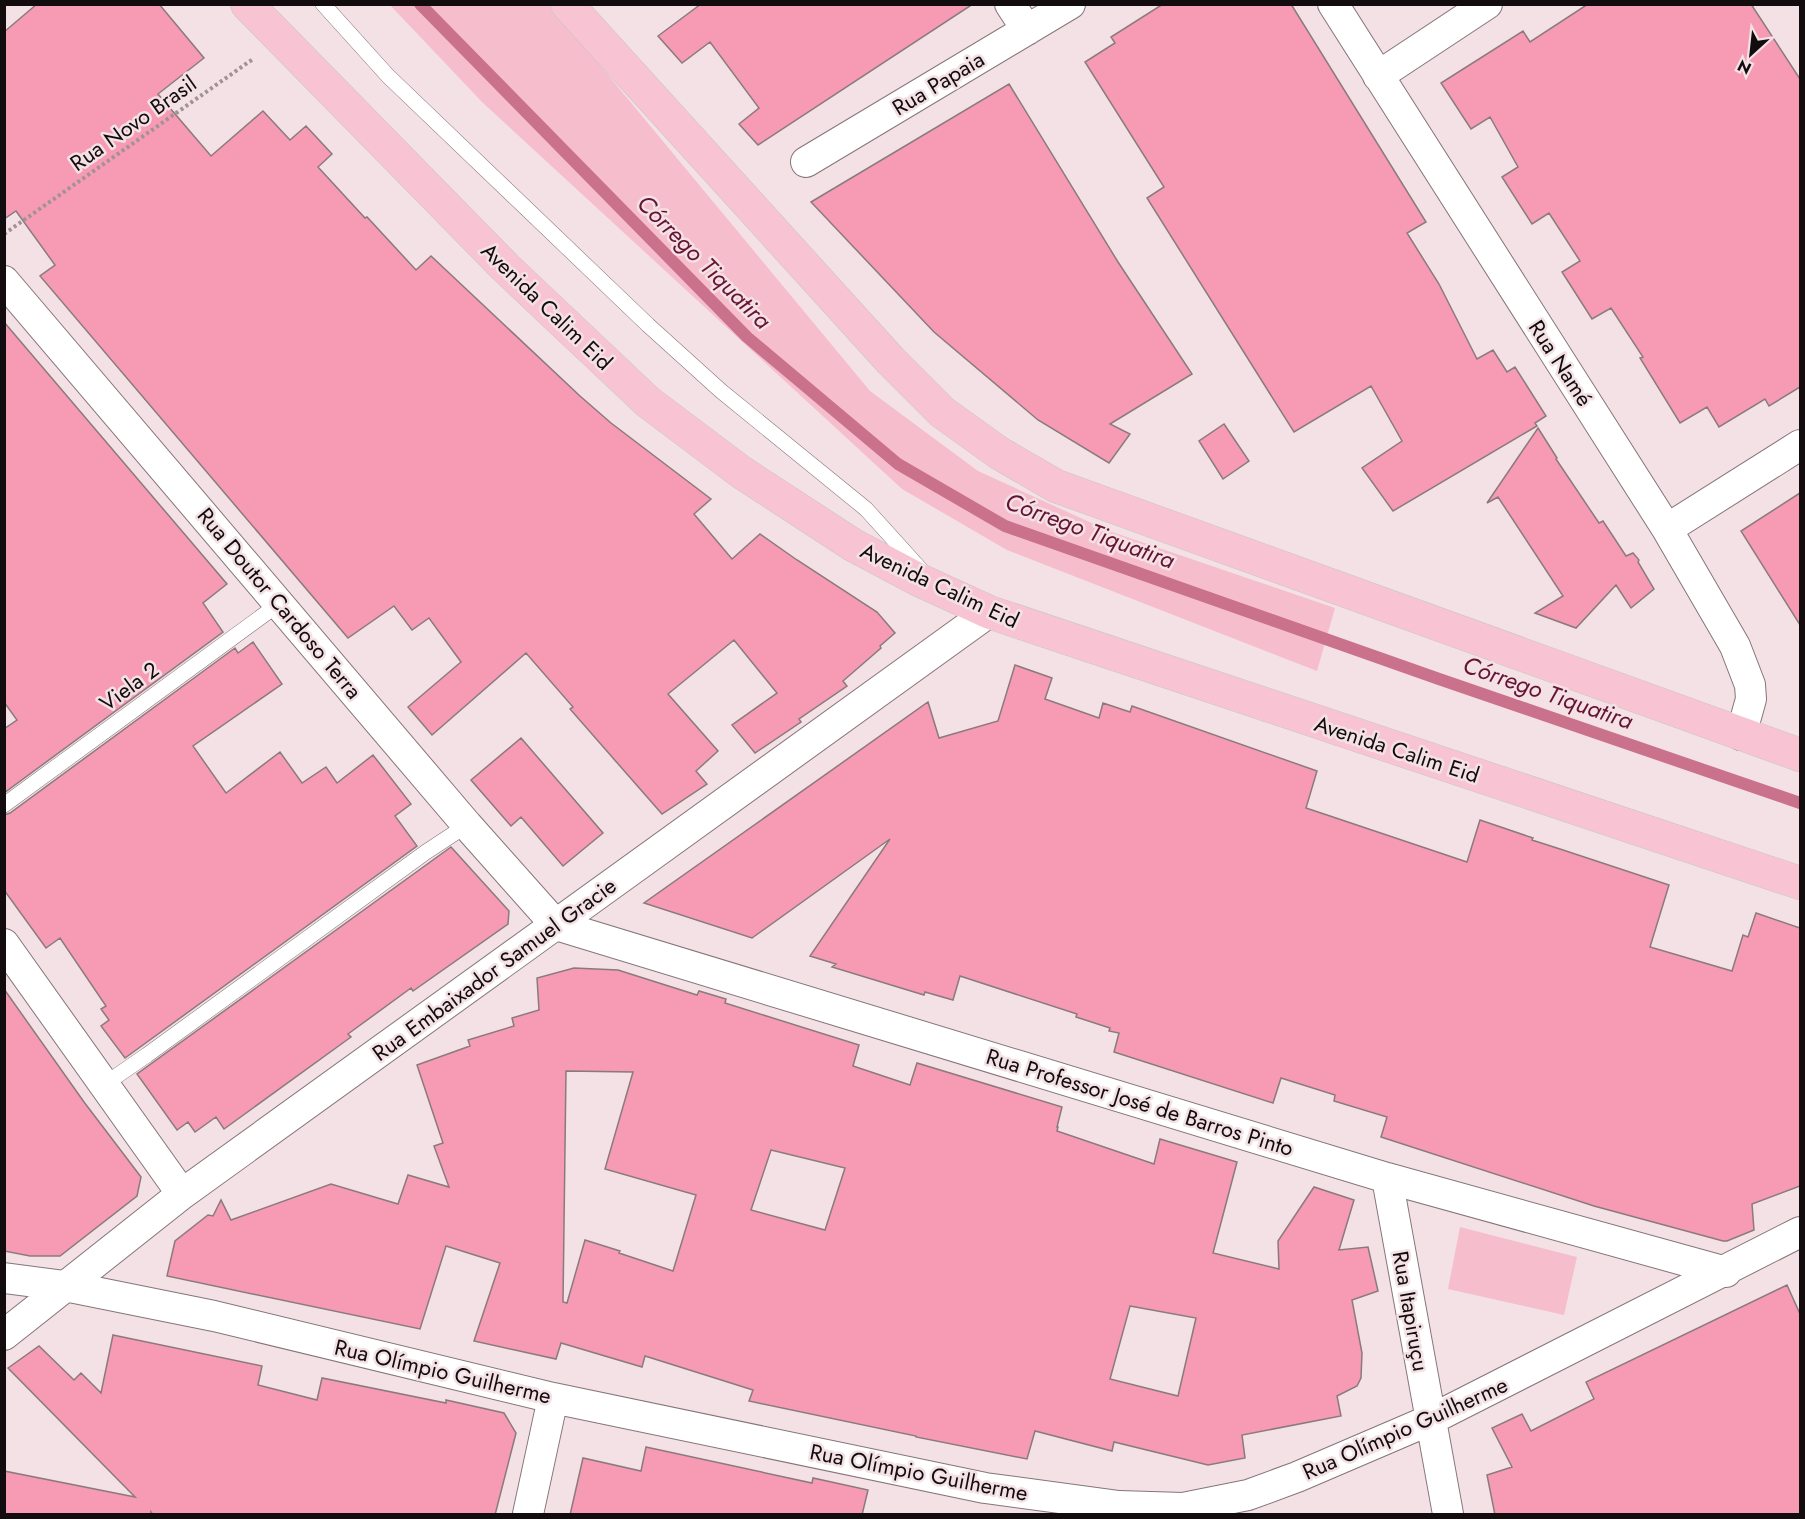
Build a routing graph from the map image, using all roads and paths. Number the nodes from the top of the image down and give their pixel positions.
1 (247, 4) edge
2 (323, 4) edge
3 (567, 4) edge
4 (1010, 4) edge
5 (1070, 4) edge
6 (1332, 4) edge
7 (1487, 4) edge
8 (1027, 30) junction
9 (281, 40) junction
10 (1378, 76) junction
11 (806, 162) dead end
12 (4, 234) edge
13 (4, 280) edge
14 (1800, 445) edge
15 (1667, 530) junction
16 (938, 589) junction
17 (280, 603) junction
18 (989, 612) junction
19 (1741, 735) junction
20 (1800, 755) edge
21 (4, 805) edge
22 (467, 825) junction
23 (1800, 883) edge
24 (556, 925) junction
25 (4, 944) edge
26 (105, 1084) junction
27 (1387, 1178) junction
28 (182, 1194) junction
29 (1800, 1232) edge
30 (1726, 1272) junction
31 (4, 1278) edge
32 (66, 1286) junction
33 (4, 1335) edge
34 (553, 1398) junction
35 (1430, 1420) junction
36 (528, 1515) edge
37 (1448, 1515) edge

1 - 9 main road, Avenida Calim Eid
2 - 16 lane
3 - 19 main road
4 - 8 street
5 - 8 street, Rua Papaia
6 - 10 street, Rua Namé
7 - 10 street
8 - 11 street, Rua Papaia
9 - 12 path, Rua Novo Brasil
9 - 16 main road, Avenida Calim Eid
10 - 15 street, Rua Namé
13 - 17 street, Rua Doutor Cardoso Terra
14 - 15 street
15 - 19 street, Rua Namé
16 - 18 main road, Avenida Calim Eid
17 - 21 lane, Viela 2
17 - 22 street, Rua Doutor Cardoso Terra
18 - 23 main road, Avenida Calim Eid
18 - 24 street, Rua Embaixador Samuel Gracie
19 - 20 main road
22 - 24 street, Rua Doutor Cardoso Terra
22 - 26 lane
24 - 27 street, Rua Professor José de Barros Pinto
24 - 28 street, Rua Embaixador Samuel Gracie
25 - 26 street
26 - 28 street
27 - 30 street, Rua Professor José de Barros Pinto
27 - 35 street, Rua Itapiruçu
28 - 32 street, Rua Embaixador Samuel Gracie
29 - 30 street, Rua Olímpio Guilherme
30 - 35 street, Rua Olímpio Guilherme
31 - 32 street, Rua Olímpio Guilherme
32 - 33 street, Rua Embaixador Samuel Gracie
32 - 34 street, Rua Olímpio Guilherme
34 - 35 street, Rua Olímpio Guilherme
34 - 36 street
35 - 37 street, Rua Itapiruçu

